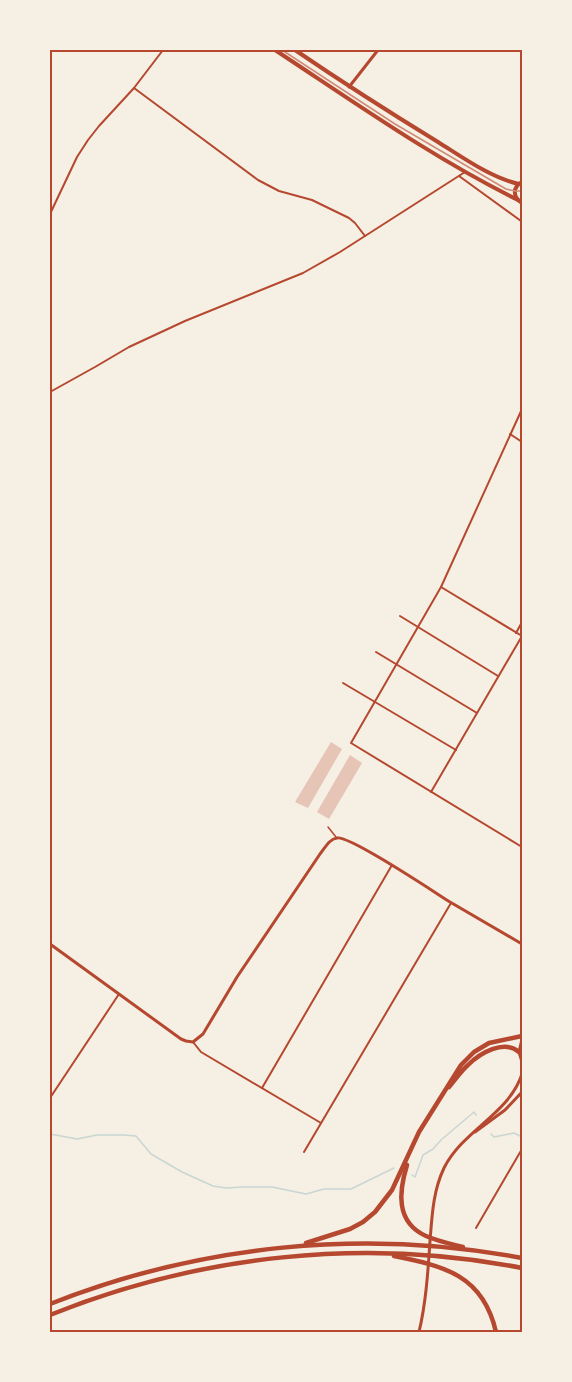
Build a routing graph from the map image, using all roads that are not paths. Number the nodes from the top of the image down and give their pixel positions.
1 (163, 50) edge
2 (275, 50) edge
3 (295, 50) edge
4 (378, 50) edge
5 (349, 87) junction
6 (134, 88) junction
7 (465, 172) junction
8 (459, 176) junction
9 (521, 182) edge
10 (520, 202) edge
11 (50, 214) edge
12 (521, 221) edge
13 (365, 236) junction
14 (50, 392) edge
15 (522, 409) edge
16 (510, 434) junction
17 (522, 442) edge
18 (441, 587) junction
19 (400, 616) dead end
20 (522, 622) edge
21 (418, 627) junction
22 (516, 633) junction
23 (522, 636) edge
24 (376, 652) dead end
25 (397, 665) junction
26 (498, 676) junction
27 (343, 683) dead end
28 (375, 702) junction
29 (477, 713) junction
30 (456, 750) junction
31 (431, 792) junction
32 (328, 827) dead end
33 (336, 838) junction
34 (522, 847) edge
35 (392, 866) junction
36 (451, 903) junction
37 (50, 944) edge
38 (522, 944) edge
39 (118, 994) junction
40 (522, 1037) edge
41 (192, 1042) junction
42 (519, 1052) junction
43 (522, 1062) edge
44 (522, 1074) edge
45 (262, 1088) junction
46 (522, 1092) edge
47 (50, 1098) edge
48 (438, 1101) junction
49 (321, 1123) junction
50 (471, 1134) junction
51 (522, 1149) edge
52 (411, 1151) junction
53 (304, 1152) dead end
54 (476, 1228) dead end
55 (297, 1246) junction
56 (474, 1251) junction
57 (381, 1253) junction
58 (522, 1258) edge
59 (522, 1268) edge
60 (50, 1304) edge
61 (50, 1315) edge
62 (419, 1332) edge
63 (496, 1332) edge

1 - 6 street
2 - 7 main road
3 - 5 main road
4 - 5 street
5 - 9 main road
6 - 11 street
6 - 13 street
7 - 8 street
7 - 10 main road
8 - 12 street
8 - 13 street
9 - 10 main road
13 - 14 street
15 - 16 street
16 - 17 street
16 - 18 street
18 - 21 street
18 - 22 street
19 - 21 street
20 - 22 street
21 - 25 street
21 - 26 street
22 - 23 street
23 - 26 street
24 - 25 street
25 - 28 street
25 - 29 street
26 - 29 street
27 - 28 street
28 - 30 street
28 - 31 street
29 - 30 street
30 - 31 street
31 - 34 street
32 - 33 lane
33 - 35 street
33 - 41 street
35 - 36 street
35 - 45 street
36 - 38 street
36 - 49 street
37 - 39 street
39 - 41 street
39 - 47 street
40 - 42 street
40 - 48 highway
41 - 45 street
42 - 43 street
42 - 48 highway
44 - 50 street
45 - 49 street
46 - 50 street
48 - 52 highway
49 - 53 street
50 - 62 street
51 - 54 street
52 - 55 highway
52 - 56 highway
55 - 56 highway
55 - 60 highway
56 - 58 highway
57 - 59 highway
57 - 61 highway
57 - 63 highway

